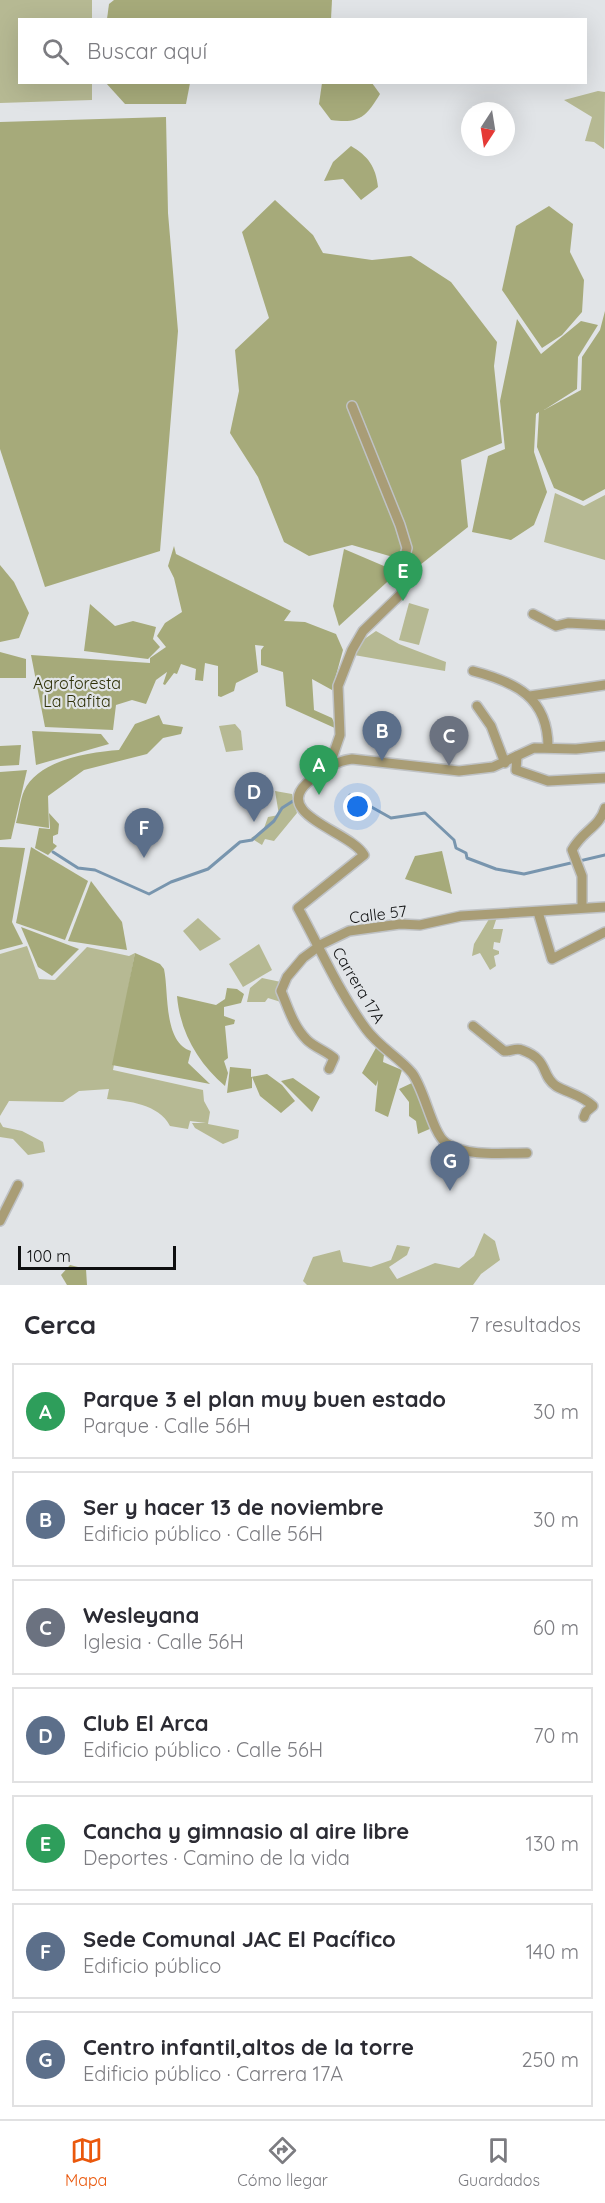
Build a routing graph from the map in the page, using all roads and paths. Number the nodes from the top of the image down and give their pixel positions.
1 (352, 406) dead end
2 (533, 614) dead end
3 (605, 625) edge
4 (473, 671) dead end
5 (605, 685) edge
6 (530, 696) junction
7 (477, 706) dead end
8 (605, 746) edge
9 (548, 747) junction
10 (517, 756) junction
11 (506, 763) junction
12 (328, 767) junction
13 (605, 778) edge
14 (605, 808) edge
15 (582, 907) junction
16 (605, 907) edge
17 (538, 912) junction
18 (605, 932) edge
19 (319, 947) junction
20 (473, 1026) dead end
21 (329, 1069) dead end
22 (584, 1118) dead end
23 (527, 1154) dead end
24 (18, 1185) dead end
25 (0, 1221) edge

1 - 12 street
2 - 3 street
4 - 6 street
5 - 6 street
6 - 9 street
7 - 11 street
8 - 9 street
9 - 10 street
10 - 11 street
10 - 13 street
11 - 12 street
12 - 19 street, Carrera 17A
14 - 15 street
15 - 16 street, Calle 57
15 - 17 street, Calle 57
17 - 18 street
17 - 19 street, Calle 57
19 - 21 street, Calle 57
19 - 23 street, Carrera 17A
20 - 22 street
24 - 25 street

